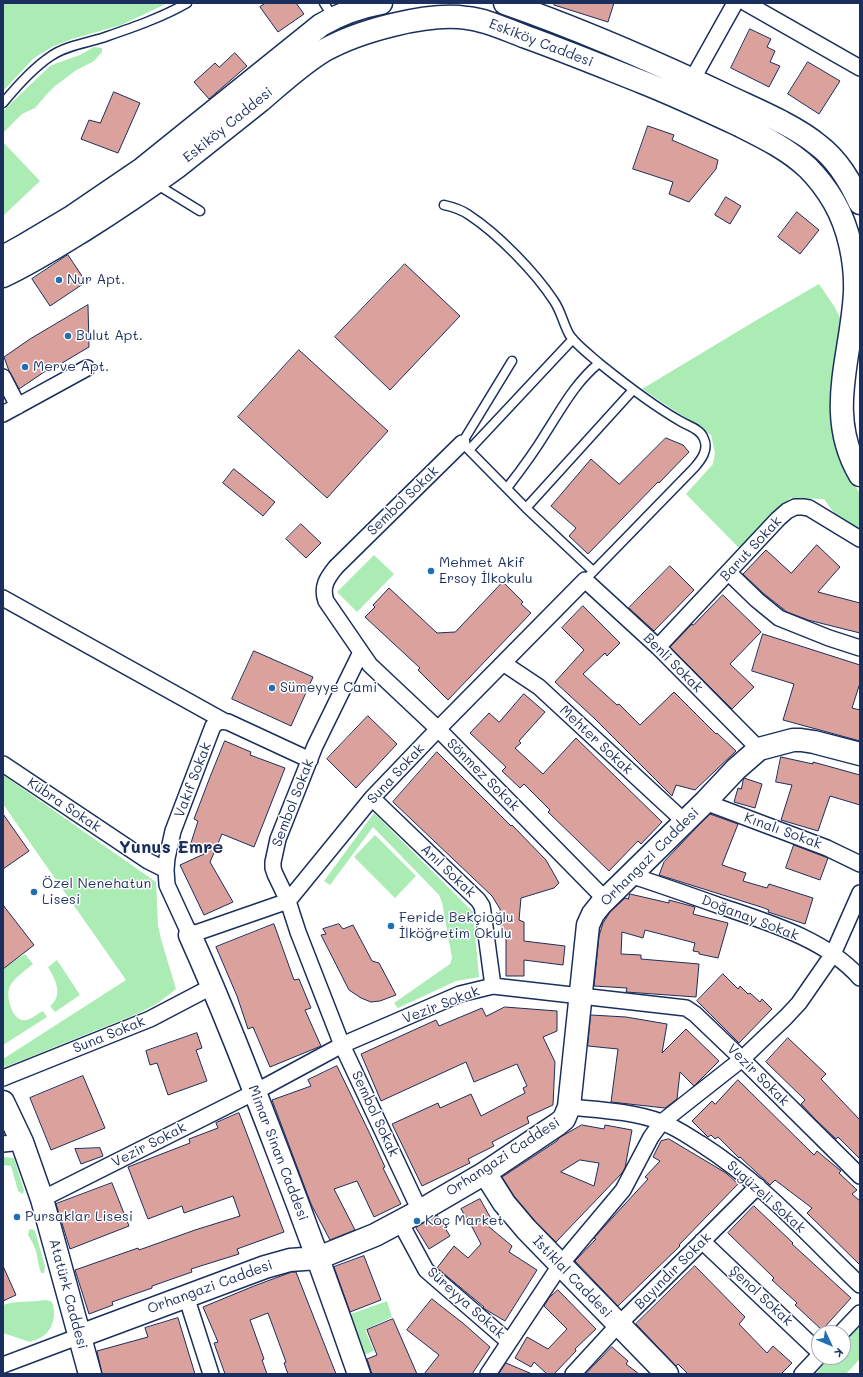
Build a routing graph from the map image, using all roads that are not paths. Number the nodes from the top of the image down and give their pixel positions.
1 (186, 3) edge
2 (381, 3) edge
3 (505, 3) edge
4 (735, 3) edge
5 (746, 3) edge
6 (329, 10) edge
7 (860, 68) edge
8 (692, 80) junction
9 (3, 103) edge
10 (154, 183) junction
11 (860, 203) edge
12 (444, 205) dead end
13 (200, 211) dead end
14 (3, 257) edge
15 (3, 276) edge
16 (574, 340) junction
17 (512, 361) dead end
18 (599, 363) junction
19 (87, 368) dead end
20 (3, 377) edge
21 (633, 390) junction
22 (18, 406) junction
23 (3, 414) edge
24 (466, 447) junction
25 (860, 475) edge
26 (507, 488) junction
27 (526, 508) junction
28 (860, 539) edge
29 (728, 572) junction
30 (589, 576) junction
31 (3, 598) edge
32 (658, 647) junction
33 (860, 648) edge
34 (361, 652) junction
35 (503, 663) junction
36 (224, 721) junction
37 (438, 729) junction
38 (759, 749) junction
39 (860, 754) edge
40 (310, 760) junction
41 (3, 764) edge
42 (372, 798) junction
43 (705, 802) junction
44 (685, 822) junction
45 (860, 864) edge
46 (166, 870) junction
47 (630, 875) junction
48 (860, 894) edge
49 (605, 899) junction
50 (288, 901) junction
51 (190, 935) junction
52 (833, 954) junction
53 (860, 978) edge
54 (213, 986) junction
55 (493, 986) junction
56 (581, 997) junction
57 (342, 1045) junction
58 (742, 1059) junction
59 (3, 1078) edge
60 (255, 1092) junction
61 (3, 1102) edge
62 (569, 1107) junction
63 (662, 1122) junction
64 (13, 1143) edge
65 (485, 1172) junction
66 (860, 1176) edge
67 (758, 1186) junction
68 (42, 1199) junction
69 (420, 1210) junction
70 (400, 1222) junction
71 (702, 1241) junction
72 (318, 1258) junction
73 (561, 1264) junction
74 (860, 1285) edge
75 (186, 1296) junction
76 (860, 1312) edge
77 (618, 1325) junction
78 (848, 1325) edge
79 (80, 1336) junction
80 (509, 1342) junction
81 (811, 1344) edge
82 (811, 1364) edge
83 (3, 1365) edge
84 (90, 1374) edge
85 (210, 1374) edge
86 (359, 1374) edge
87 (488, 1374) edge
88 (573, 1374) edge
89 (666, 1374) edge
90 (802, 1374) edge

1 - 9 lane
2 - 6 street
3 - 8 street
4 - 8 street
5 - 7 street
6 - 14 street
8 - 11 street
10 - 13 lane
10 - 15 street, Eskiköy Caddesi
10 - 25 street, Eskiköy Caddesi
12 - 16 lane
16 - 18 lane
16 - 24 lane
17 - 24 lane
18 - 21 lane
18 - 26 lane
19 - 22 street
20 - 22 street
21 - 27 lane
21 - 30 lane
22 - 23 street
24 - 26 lane
24 - 34 street, Sembol Sokak
26 - 27 lane
27 - 30 lane
28 - 29 street, Barut Sokak
29 - 32 street, Barut Sokak
29 - 33 street
30 - 32 street, Benli Sokak
30 - 35 street, Suna Sokak
31 - 36 street
32 - 38 street, Benli Sokak
34 - 37 street, Sönmez Sokak
34 - 40 street, Sembol Sokak
35 - 37 street, Suna Sokak
35 - 44 street, Mehter Sokak
36 - 40 street
36 - 46 street, Vakıf Sokak
37 - 42 street, Suna Sokak
37 - 49 street, Sönmez Sokak
38 - 39 street, Orhangazi Caddesi
38 - 43 street, Orhangazi Caddesi
40 - 50 street, Sembol Sokak
41 - 46 street, Kübra Sokak
42 - 50 street, Suna Sokak
42 - 55 street, Anıl Sokak
43 - 44 street, Orhangazi Caddesi
43 - 45 street, Kınalı Sokak
44 - 47 street, Orhangazi Caddesi
46 - 51 street, Vakıf Sokak
47 - 49 street, Orhangazi Caddesi
47 - 52 street, Doğanay Sokak
48 - 52 street
49 - 56 street, Orhangazi Caddesi
50 - 51 street
50 - 57 street, Sembol Sokak
51 - 54 street, Mimar Sinan Caddesi
52 - 53 street, Doğanay Sokak
52 - 58 street
54 - 59 street, Suna Sokak
54 - 60 street, Mimar Sinan Caddesi
55 - 56 street, Vezir Sokak
55 - 57 street, Vezir Sokak
56 - 58 street, Vezir Sokak
56 - 62 street, Orhangazi Caddesi
57 - 60 street, Vezir Sokak
57 - 69 street, Sembol Sokak
58 - 63 street
58 - 66 street, Vezir Sokak
60 - 68 street, Vezir Sokak
60 - 72 street, Mimar Sinan Caddesi
61 - 64 street, Atatürk Caddesi
62 - 63 street, Sugüzeli Sokak
62 - 65 street, Orhangazi Caddesi
63 - 67 street, Sugüzeli Sokak
63 - 73 street
64 - 68 street, Atatürk Caddesi
65 - 69 street, Orhangazi Caddesi
65 - 73 street, İstiklal Caddesi
67 - 71 street, Bayındır Sokak
67 - 74 street, Sugüzeli Sokak
68 - 79 street, Atatürk Caddesi
69 - 70 street, Orhangazi Caddesi
70 - 72 street, Orhangazi Caddesi
70 - 80 street, Süreyya Sokak
71 - 77 street, Bayındır Sokak
71 - 81 street, Şenol Sokak
72 - 75 street, Orhangazi Caddesi
72 - 86 street, Mimar Sinan Caddesi
73 - 77 street, İstiklal Caddesi
73 - 80 street
75 - 79 street, Orhangazi Caddesi
75 - 85 street
76 - 78 street
77 - 88 street, Bayındır Sokak
77 - 89 street, İstiklal Caddesi
79 - 83 street, Orhangazi Caddesi
79 - 84 street, Atatürk Caddesi
80 - 87 street
82 - 90 street

